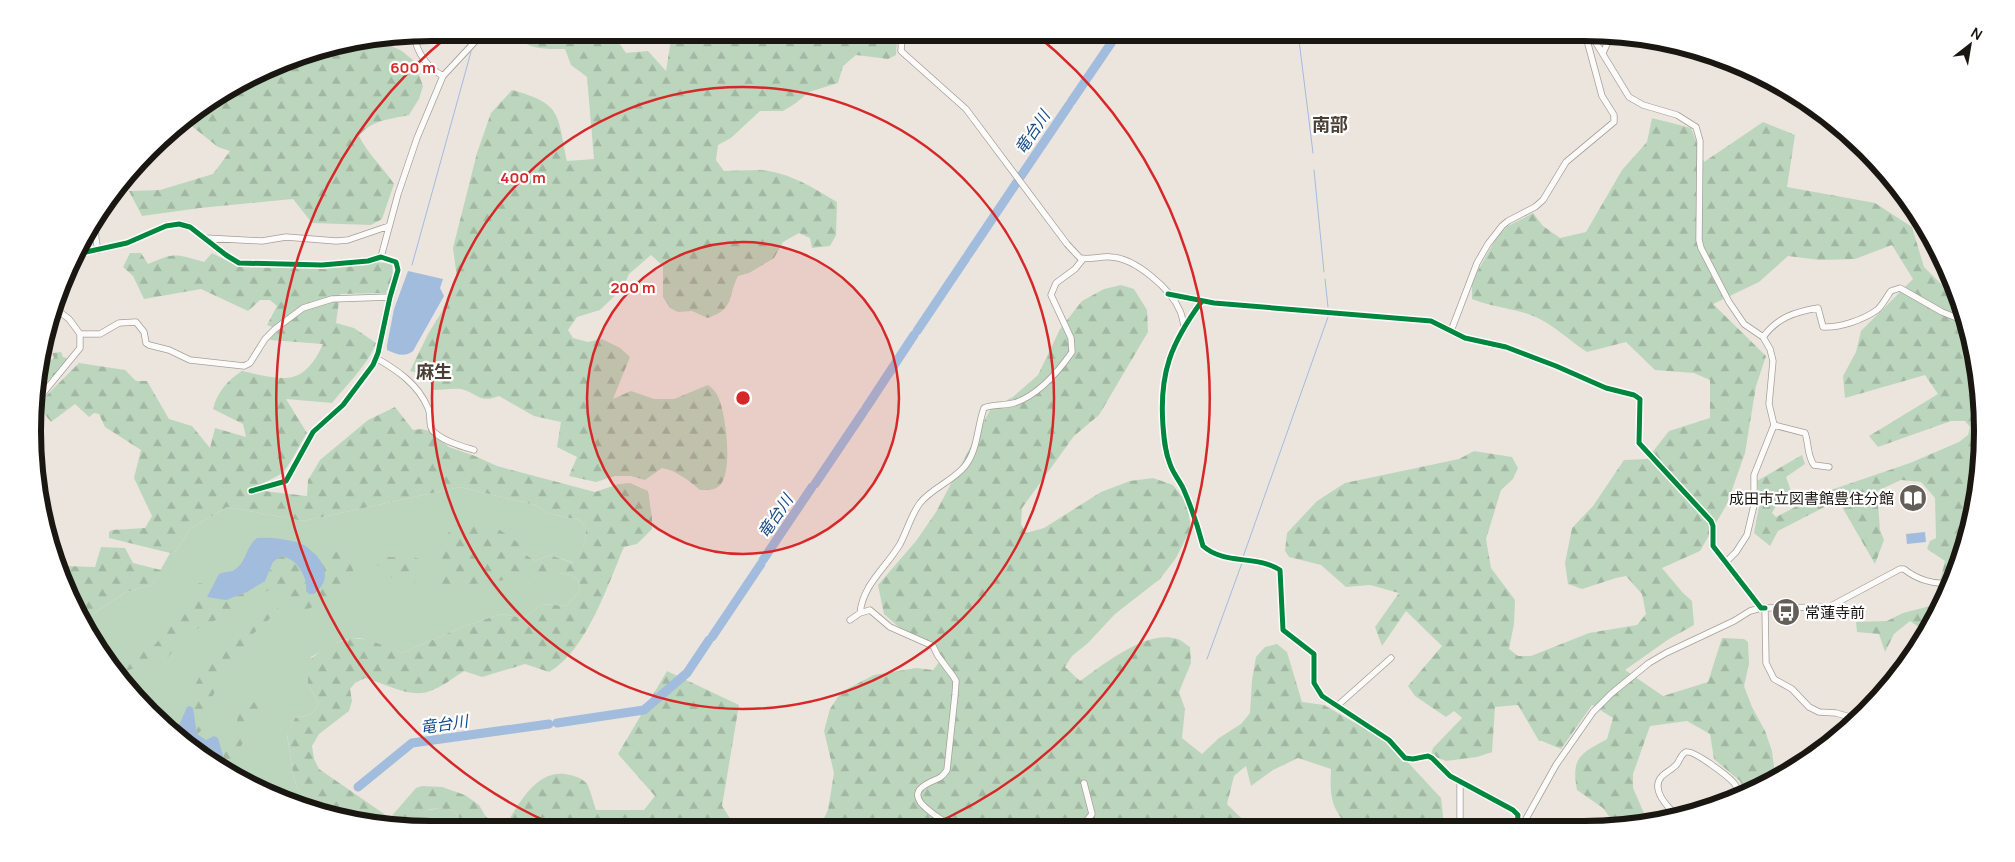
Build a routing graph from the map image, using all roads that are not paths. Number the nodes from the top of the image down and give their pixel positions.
1 (475, 41) edge
2 (902, 41) edge
3 (1587, 41) edge
4 (1595, 41) edge
5 (415, 42) edge
6 (1608, 42) edge
7 (1603, 53) junction
8 (443, 76) junction
9 (388, 226) junction
10 (94, 234) edge
11 (205, 238) junction
12 (98, 250) junction
13 (84, 253) edge
14 (381, 257) junction
15 (1083, 258) junction
16 (1168, 294) junction
17 (390, 297) junction
18 (1202, 301) junction
19 (60, 312) edge
20 (1956, 318) edge
21 (1184, 326) junction
22 (1451, 331) junction
23 (80, 334) junction
24 (1763, 337) junction
25 (376, 358) junction
26 (44, 393) edge
27 (1774, 424) junction
28 (474, 450) dead end
29 (1829, 467) dead end
30 (251, 491) dead end
31 (1725, 563) junction
32 (1942, 584) edge
33 (1763, 608) junction
34 (860, 613) junction
35 (850, 620) dead end
36 (1391, 658) dead end
37 (1337, 706) junction
38 (1849, 717) edge
39 (1460, 782) junction
40 (1084, 783) dead end
41 (1737, 789) edge
42 (1671, 810) edge
43 (945, 821) edge
44 (1088, 821) edge
45 (1460, 821) edge
46 (1517, 821) edge
47 (1525, 821) edge

1 - 8 street
2 - 15 street
3 - 22 street
4 - 7 street
5 - 8 street
6 - 7 street
7 - 24 street
8 - 9 street
9 - 11 street
9 - 14 street
10 - 12 street
11 - 12 street
11 - 14 street
12 - 13 street
14 - 17 street
15 - 16 street
15 - 34 street
16 - 18 street
16 - 21 street
17 - 23 street
17 - 25 street
18 - 21 street
18 - 22 street
19 - 23 street
20 - 24 street
21 - 37 street
22 - 31 street
23 - 26 street
24 - 27 street
25 - 28 street
25 - 30 street
27 - 29 street
27 - 31 street
31 - 33 street
32 - 33 street
33 - 38 street
33 - 47 street
34 - 35 street
34 - 43 street
36 - 37 street
37 - 39 street
39 - 45 street
39 - 46 street
40 - 44 street
41 - 42 street

